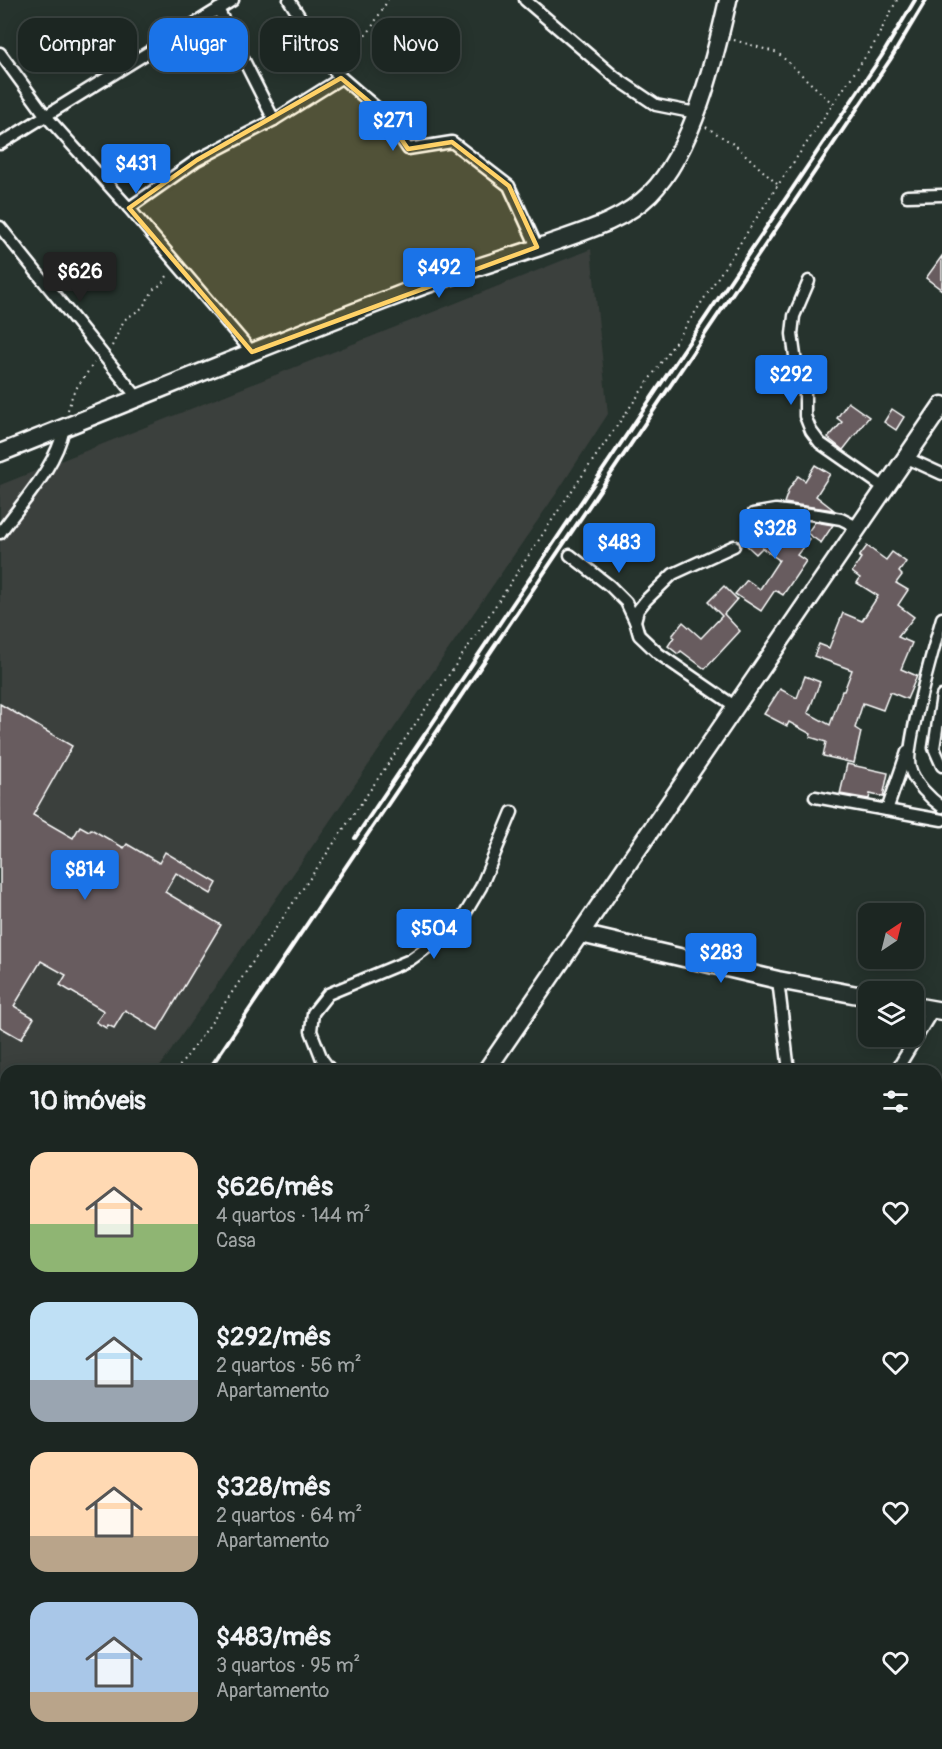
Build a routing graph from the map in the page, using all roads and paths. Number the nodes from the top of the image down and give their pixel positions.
1 (233, 0) edge
2 (289, 0) edge
3 (388, 0) edge
4 (525, 0) edge
5 (728, 0) edge
6 (897, 0) edge
7 (218, 9) junction
8 (720, 36) junction
9 (0, 52) edge
10 (338, 75) junction
11 (833, 104) junction
12 (46, 116) junction
13 (695, 117) junction
14 (274, 120) junction
15 (0, 144) edge
16 (778, 185) junction
17 (942, 195) edge
18 (907, 196) dead end
19 (129, 208) junction
20 (0, 227) edge
21 (537, 247) junction
22 (175, 262) junction
23 (809, 280) dead end
24 (252, 352) junction
25 (104, 355) junction
26 (137, 397) junction
27 (942, 405) edge
28 (64, 428) junction
29 (0, 453) edge
30 (907, 458) junction
31 (942, 474) edge
32 (886, 489) junction
33 (753, 514) dead end
34 (859, 528) junction
35 (0, 533) edge
36 (734, 546) dead end
37 (570, 555) dead end
38 (942, 618) edge
39 (635, 621) junction
40 (930, 666) junction
41 (942, 670) edge
42 (942, 696) edge
43 (736, 707) junction
44 (912, 738) junction
45 (942, 766) edge
46 (816, 797) dead end
47 (942, 807) edge
48 (887, 810) junction
49 (512, 812) dead end
50 (942, 820) edge
51 (581, 933) junction
52 (778, 980) junction
53 (858, 995) edge
54 (937, 1011) edge
55 (180, 1065) edge
56 (326, 1065) edge
57 (490, 1065) edge
58 (788, 1065) edge
59 (901, 1065) edge

1 - 7 street
2 - 10 street
3 - 10 path
4 - 13 street
5 - 8 street
6 - 11 path
7 - 12 street
7 - 14 street
8 - 11 path
8 - 13 street
9 - 12 street
10 - 14 street
10 - 21 street
11 - 16 path
12 - 15 street
12 - 19 street
13 - 16 path
13 - 21 street
14 - 19 street
16 - 55 path
17 - 18 street
19 - 22 street
20 - 25 street
21 - 24 street
22 - 24 street
22 - 25 path
23 - 32 street
24 - 26 street
25 - 26 street
25 - 28 path
26 - 28 street
27 - 30 street
28 - 29 street
28 - 35 street
30 - 31 street
30 - 32 street
32 - 34 street
33 - 34 street
34 - 43 street
36 - 39 street
37 - 39 street
38 - 40 street
39 - 43 street
40 - 41 street
40 - 44 street
42 - 45 street
43 - 51 street
44 - 47 street
44 - 48 street
46 - 48 street
48 - 50 street
49 - 56 street
51 - 52 street
51 - 57 street
52 - 53 street
52 - 58 street
54 - 59 street

